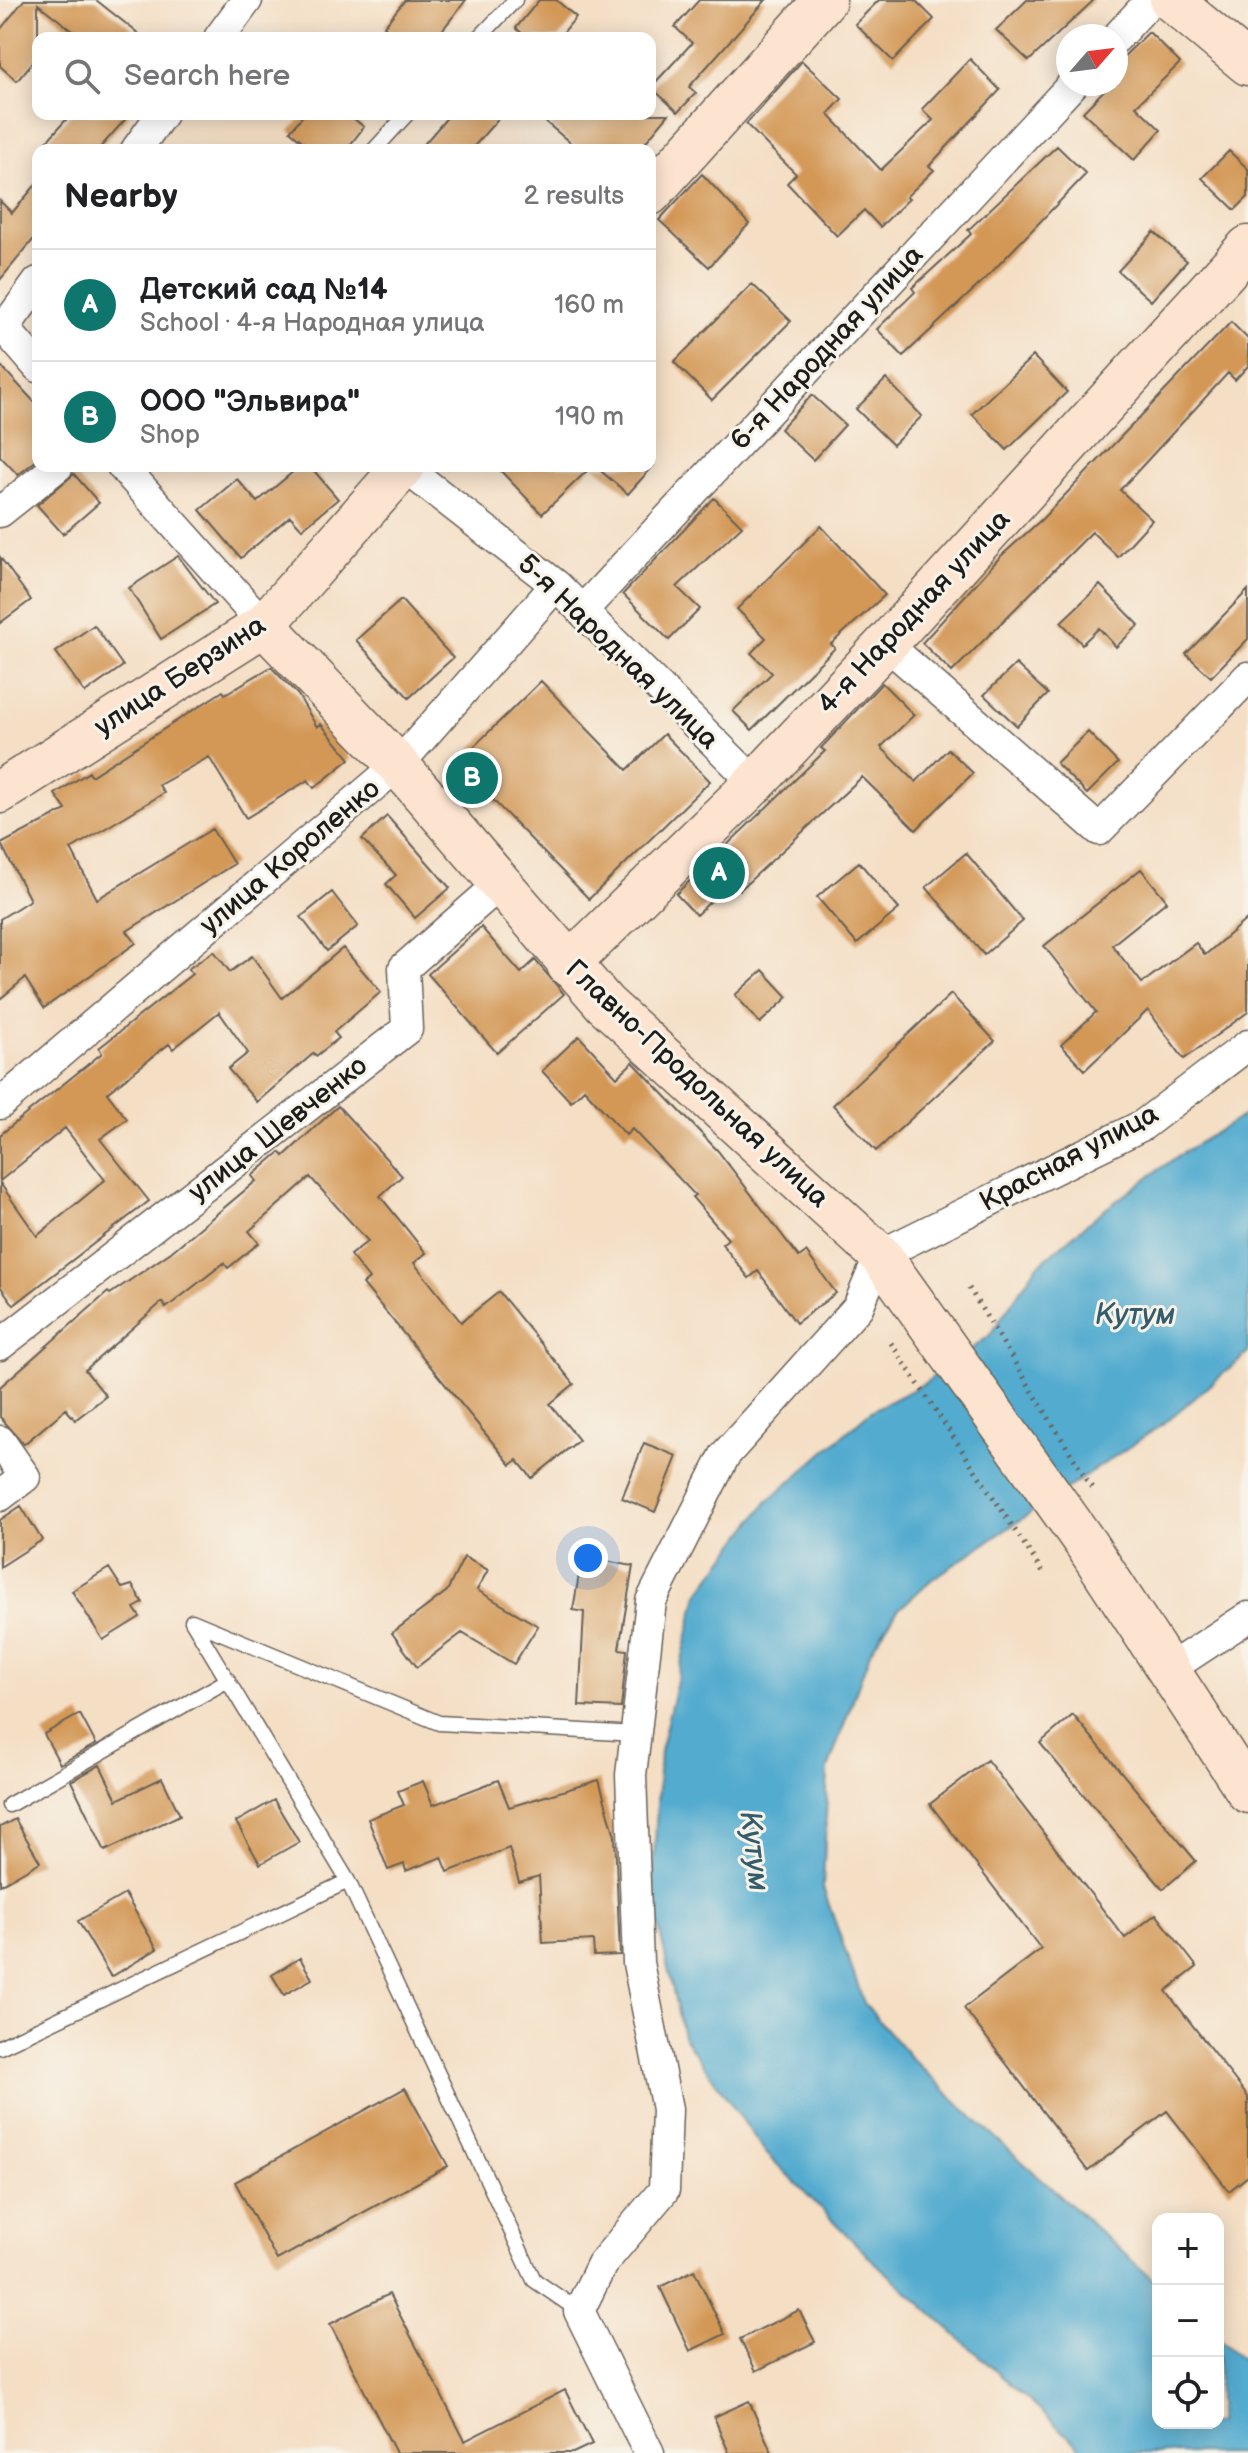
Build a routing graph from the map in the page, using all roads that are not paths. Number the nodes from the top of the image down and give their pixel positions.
1 (247, 0) edge
2 (515, 0) edge
3 (825, 0) edge
4 (1151, 0) edge
5 (1171, 0) edge
6 (1128, 25) edge
7 (223, 32) edge
8 (485, 32) edge
9 (1248, 64) edge
10 (1062, 96) edge
11 (158, 120) edge
12 (402, 120) edge
13 (140, 144) edge
14 (380, 144) edge
15 (656, 187) edge
16 (1248, 247) edge
17 (32, 289) edge
18 (2, 325) edge
19 (32, 360) edge
20 (50, 472) edge
21 (127, 472) edge
22 (398, 472) edge
23 (411, 472) edge
24 (0, 512) edge
25 (556, 585) junction
26 (582, 611) junction
27 (264, 625) junction
28 (886, 644) junction
29 (1248, 677) edge
30 (398, 765) junction
31 (755, 783) junction
32 (0, 792) edge
33 (500, 884) junction
34 (568, 965) junction
35 (1248, 1045) edge
36 (0, 1104) edge
37 (880, 1255) junction
38 (1, 1342) edge
39 (0, 1441) edge
40 (0, 1496) edge
41 (1248, 1617) edge
42 (1169, 1669) junction
43 (228, 1680) junction
44 (636, 1734) junction
45 (1248, 1792) edge
46 (9, 1805) dead end
47 (348, 1881) junction
48 (0, 2047) edge
49 (579, 2311) junction
50 (649, 2453) edge

1 - 7 street
2 - 8 lane
3 - 15 street
4 - 6 street
5 - 9 street
10 - 26 street, 6-я Народная улица
11 - 13 street
12 - 14 lane
16 - 28 street, 4-я Народная улица
17 - 18 street
18 - 19 street
20 - 24 street
21 - 27 street, Главно-Продольная улица
22 - 27 street, улица Берзина
23 - 25 street, 5-я Народная улица
25 - 26 street, 5-я Народная улица
25 - 30 street, улица Короленко
26 - 31 street, 5-я Народная улица
27 - 30 street, Главно-Продольная улица
27 - 32 street, улица Берзина
28 - 29 street
28 - 31 street, 4-я Народная улица
30 - 33 street, Главно-Продольная улица
30 - 36 street, улица Короленко
31 - 34 street, 4-я Народная улица
33 - 34 street, Главно-Продольная улица
33 - 38 street, улица Шевченко
34 - 37 street, Главно-Продольная улица
35 - 37 street, Красная улица
37 - 42 street, Главно-Продольная улица
37 - 44 street
39 - 40 street
41 - 42 street
42 - 45 street, Главно-Продольная улица
43 - 44 lane
43 - 46 lane
43 - 47 lane
44 - 49 street
47 - 48 lane
47 - 49 lane
49 - 50 street

